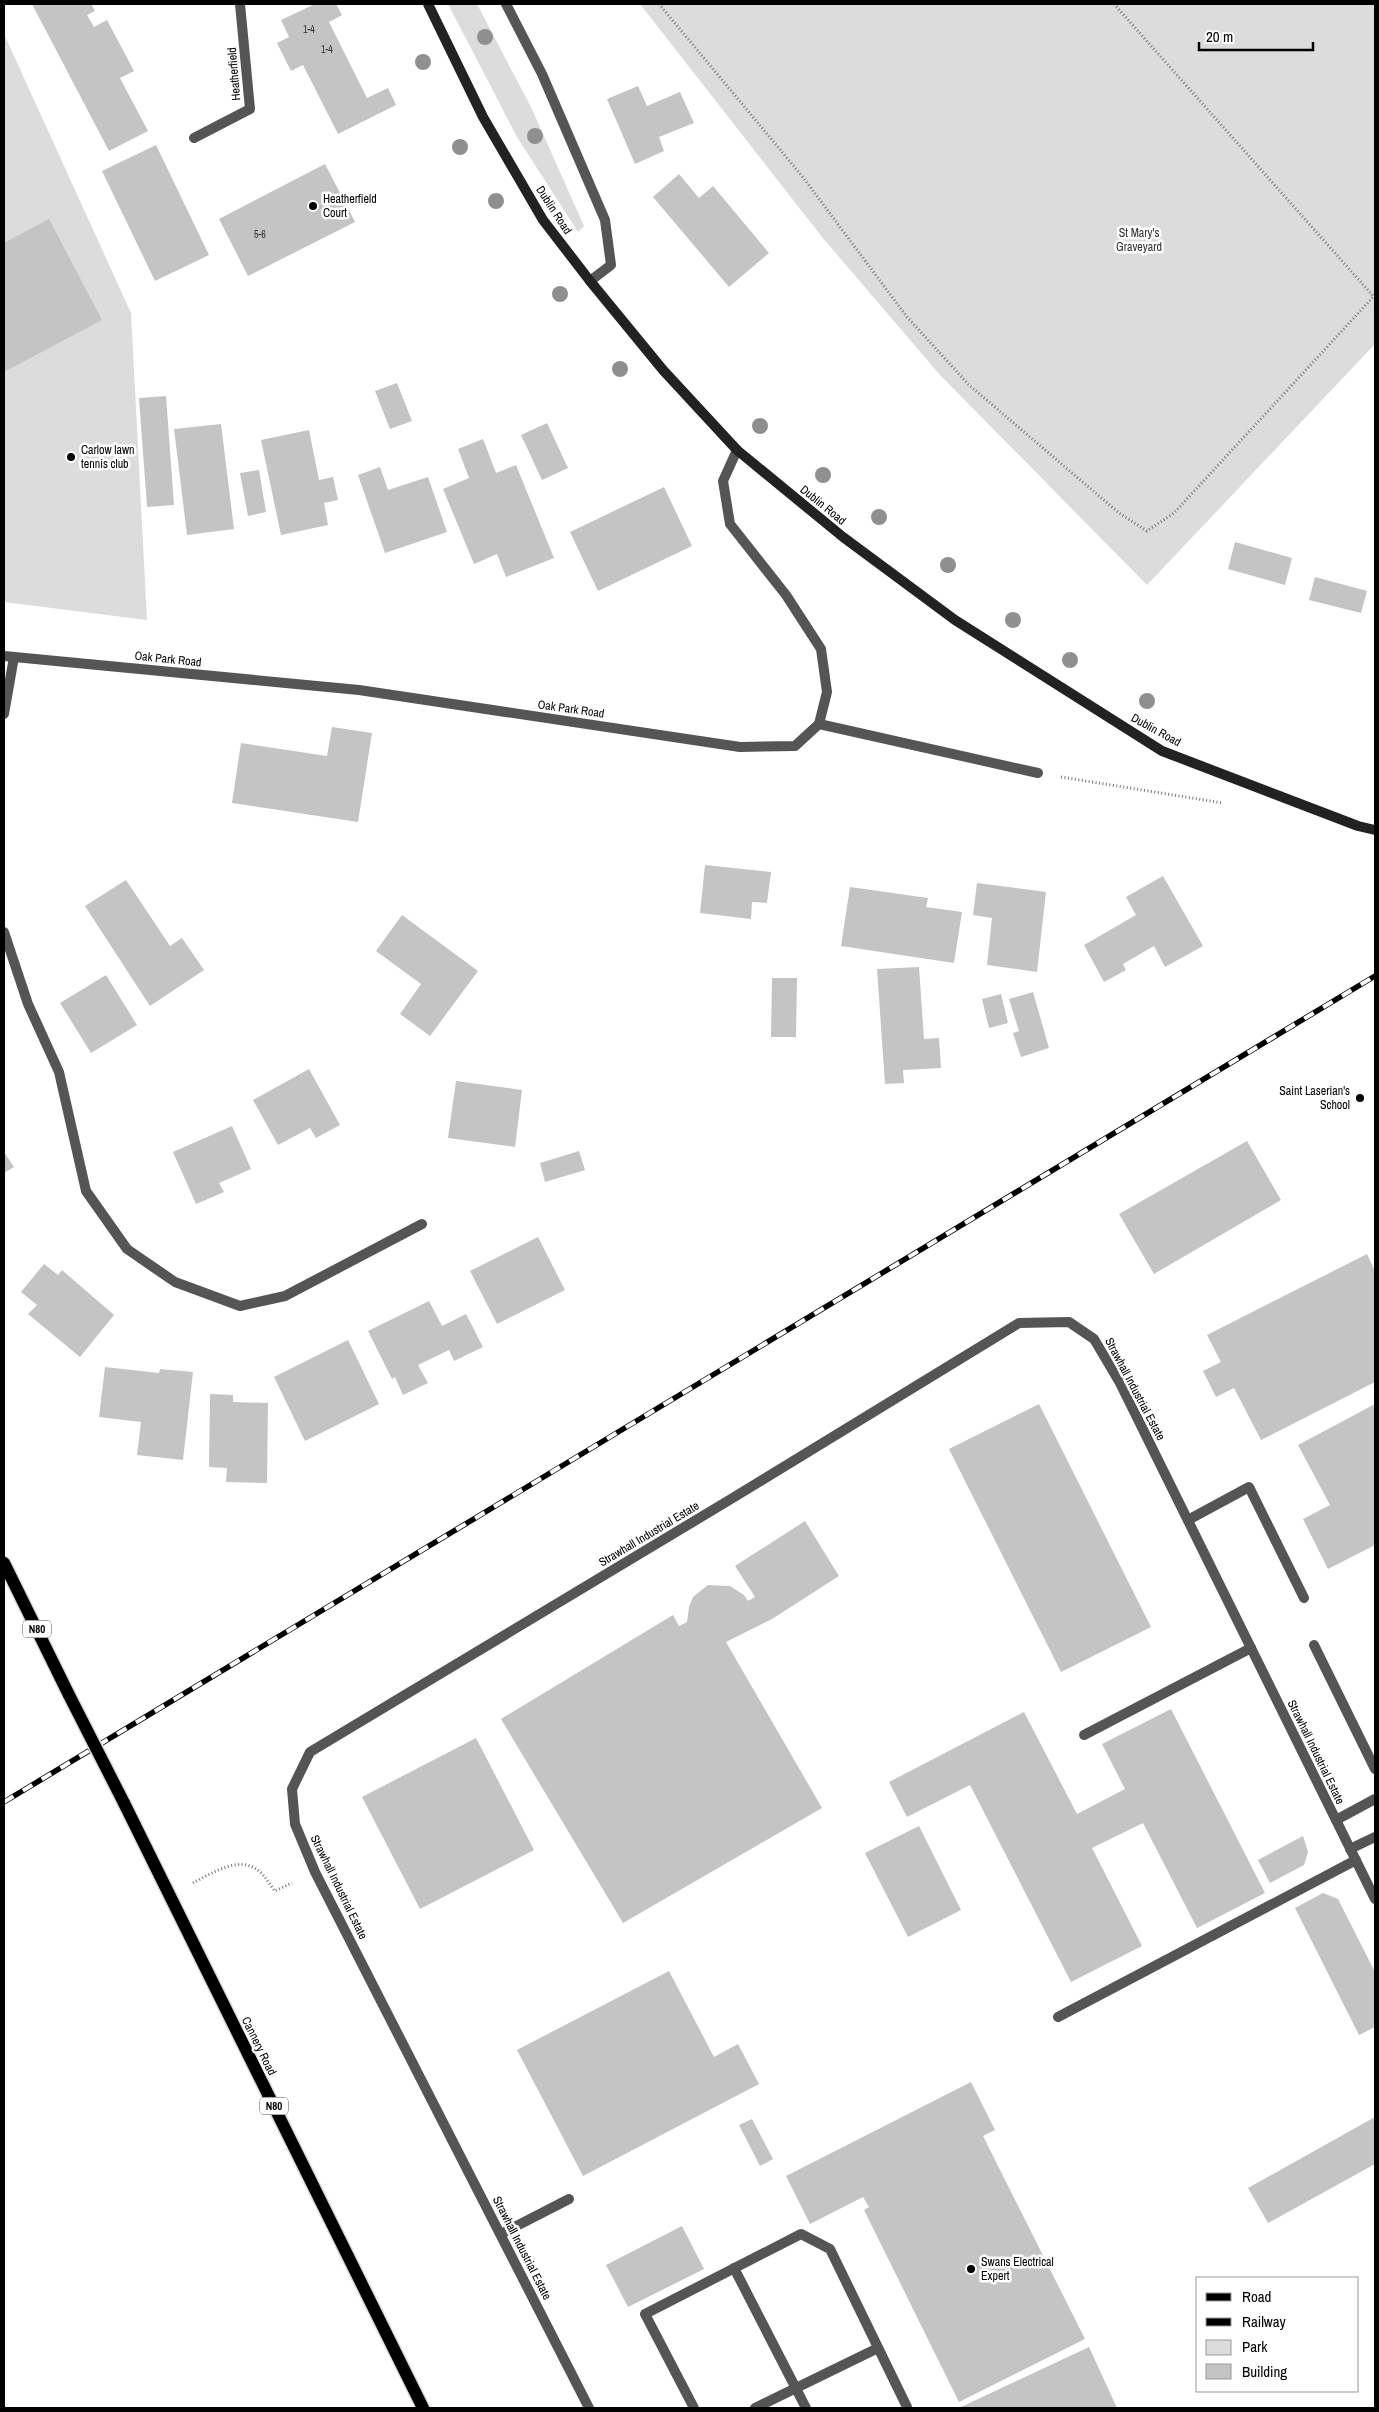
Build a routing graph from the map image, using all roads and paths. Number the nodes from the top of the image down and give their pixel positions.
1 (240, 4) edge
2 (428, 4) edge
3 (506, 4) edge
4 (659, 4) edge
5 (1114, 4) edge
6 (194, 138) dead end
7 (590, 281) junction
8 (1374, 296) edge
9 (737, 450) junction
10 (9, 656) edge
11 (4, 714) edge
12 (819, 724) junction
13 (1038, 773) joint
14 (1232, 805) dead end
15 (1375, 830) edge
16 (4, 932) edge
17 (422, 1224) dead end
18 (1188, 1520) junction
19 (4, 1563) edge
20 (1304, 1598) dead end
21 (1314, 1645) dead end
22 (1251, 1648) junction
23 (1084, 1735) dead end
24 (1375, 1769) edge
25 (1375, 1799) edge
26 (1336, 1820) junction
27 (1375, 1837) edge
28 (1350, 1849) junction
29 (1356, 1860) junction
30 (315, 1872) junction
31 (193, 1882) dead end
32 (1375, 1899) edge
33 (1058, 2017) dead end
34 (569, 2199) dead end
35 (500, 2234) junction
36 (734, 2268) junction
37 (878, 2348) junction
38 (795, 2388) junction
39 (908, 2407) dead end
40 (424, 2408) edge
41 (589, 2408) edge
42 (694, 2408) edge
43 (754, 2408) edge
44 (806, 2408) edge

1 - 6 street, Heatherfield
2 - 7 main road, Dublin Road
3 - 7 street
4 - 8 path
5 - 8 path
7 - 9 main road, Dublin Road
9 - 12 street
9 - 15 main road, Dublin Road
10 - 11 street
10 - 12 street, Oak Park Road
12 - 13 street
13 - 14 path
16 - 17 street
18 - 20 street
18 - 22 street, Strawhall Industrial Estate
18 - 30 street, Strawhall Industrial Estate
19 - 40 main road, Cannery Road / N80, bridge
21 - 24 street
22 - 23 street
22 - 26 street, Strawhall Industrial Estate
25 - 26 street
26 - 28 street, Strawhall Industrial Estate
27 - 28 street
28 - 29 street, Strawhall Industrial Estate
29 - 32 street, Strawhall Industrial Estate
29 - 33 street
30 - 31 path
30 - 35 street, Strawhall Industrial Estate
34 - 35 street
35 - 41 street, Strawhall Industrial Estate
36 - 37 street
36 - 38 street
36 - 42 street
37 - 38 street
37 - 39 street
38 - 43 street
38 - 44 street

